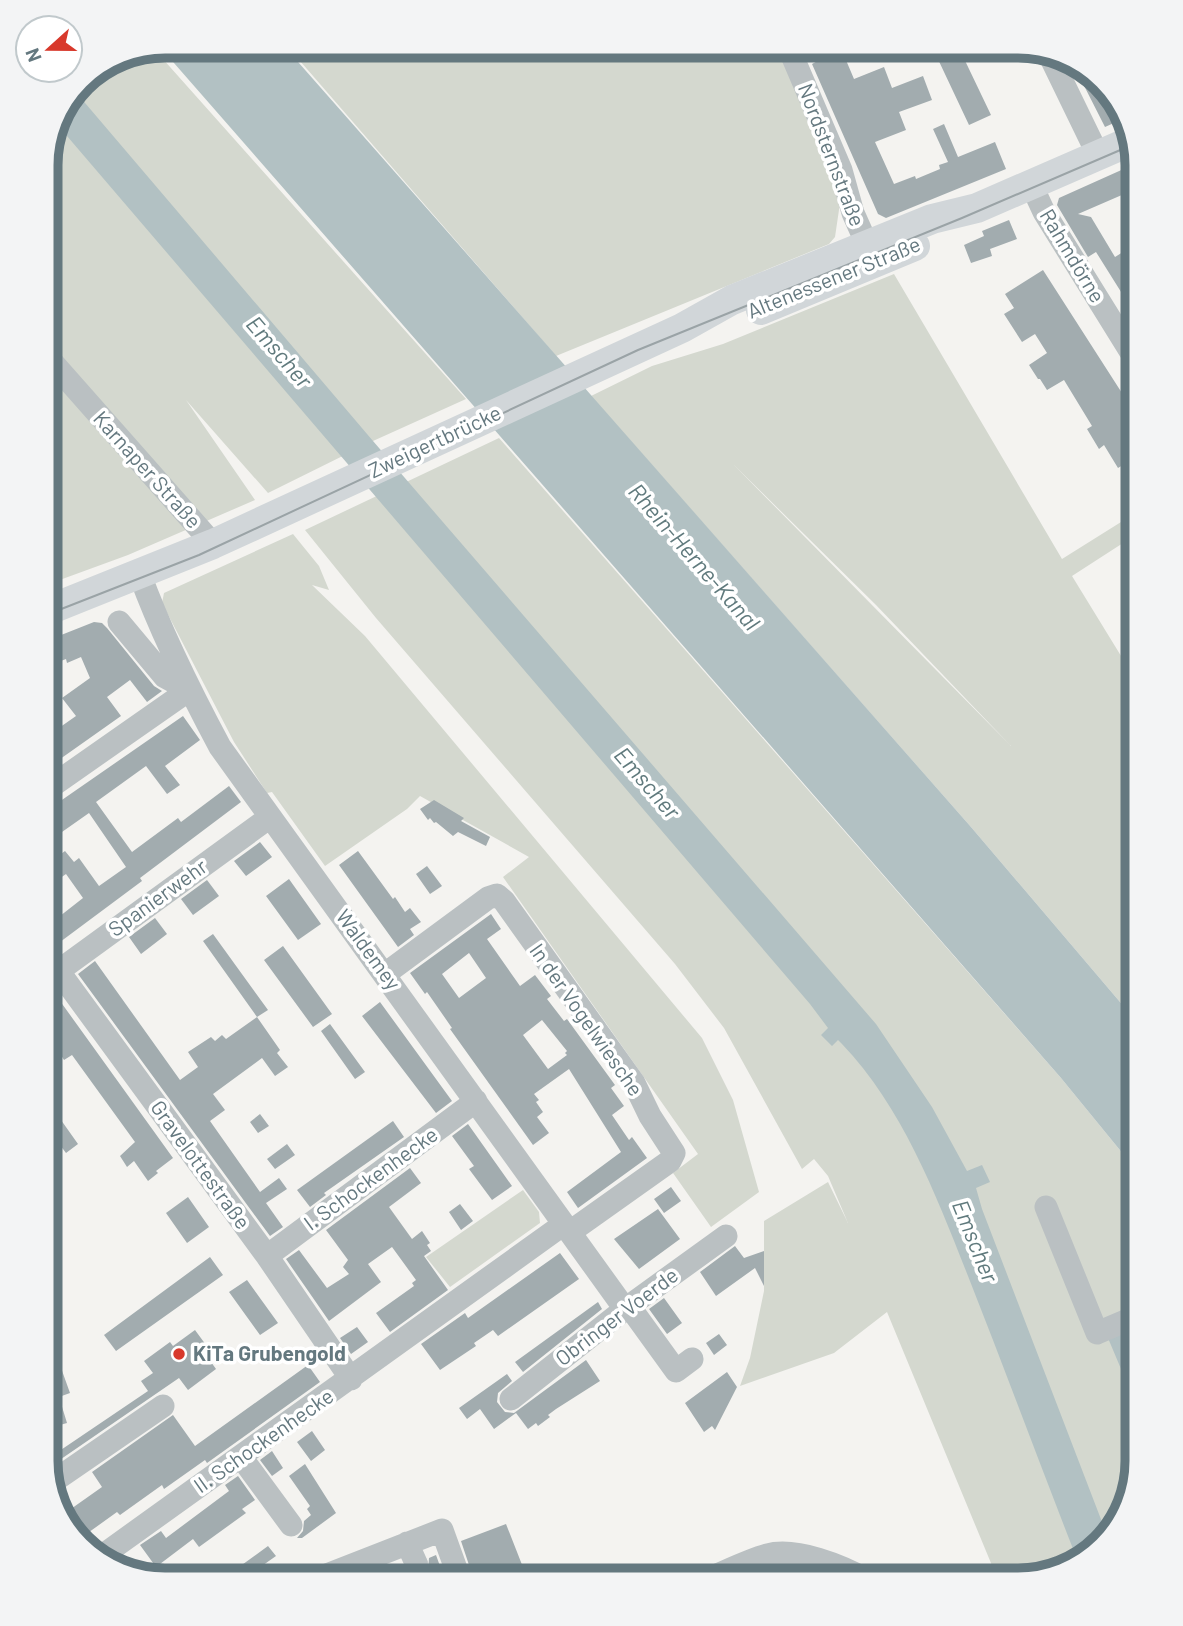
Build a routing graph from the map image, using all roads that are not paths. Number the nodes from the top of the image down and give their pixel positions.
1 (793, 58) edge
2 (1053, 63) edge
3 (1123, 144) edge
4 (1098, 155) junction
5 (1031, 184) junction
6 (872, 254) junction
7 (1125, 341) edge
8 (611, 359) joint
9 (58, 369) edge
10 (213, 544) junction
11 (140, 575) junction
12 (58, 606) edge
13 (119, 622) dead end
14 (189, 690) junction
15 (58, 782) edge
16 (270, 817) junction
17 (58, 963) edge
18 (385, 974) junction
19 (58, 979) edge
20 (476, 1101) junction
21 (1046, 1207) dead end
22 (567, 1228) junction
23 (726, 1236) dead end
24 (267, 1256) junction
25 (627, 1307) junction
26 (1125, 1321) edge
27 (692, 1359) dead end
28 (351, 1379) junction
29 (511, 1399) dead end
30 (163, 1406) dead end
31 (241, 1457) junction
32 (59, 1477) edge
33 (291, 1525) dead end
34 (108, 1552) edge
35 (358, 1568) edge
36 (456, 1568) edge
37 (735, 1568) edge
38 (840, 1568) edge

1 - 6 street, Nordsternstraße
2 - 4 street
3 - 4 main road, Altenessener Straße
4 - 5 main road, Altenessener Straße
5 - 6 main road, Altenessener Straße
5 - 7 street, Rahmdörne
6 - 8 main road, Altenessener Straße
8 - 10 main road, Zweigertbrücke
9 - 10 street, Karnaper Straße
10 - 11 main road, Karnaper Straße
11 - 12 main road, Karnaper Straße
11 - 14 street, Waldemey
13 - 14 street
14 - 15 street
14 - 16 street, Waldemey
16 - 17 street, Spanierwehr
16 - 18 street, Waldemey
18 - 20 street, Waldemey
18 - 22 street, In der Vogelwiesche
19 - 24 street, Gravelottestraße
20 - 22 street, Waldemey
20 - 24 street, I. Schockenhecke
21 - 26 street
22 - 25 street, Waldemey
22 - 28 street, II. Schockenhecke
23 - 25 street, Obringer Voerde
24 - 28 street, Gravelottestraße
25 - 27 street, Waldemey
25 - 29 street, Obringer Voerde
28 - 31 street, II. Schockenhecke
30 - 32 street
31 - 33 street
31 - 34 street, II. Schockenhecke
35 - 36 street
37 - 38 street

